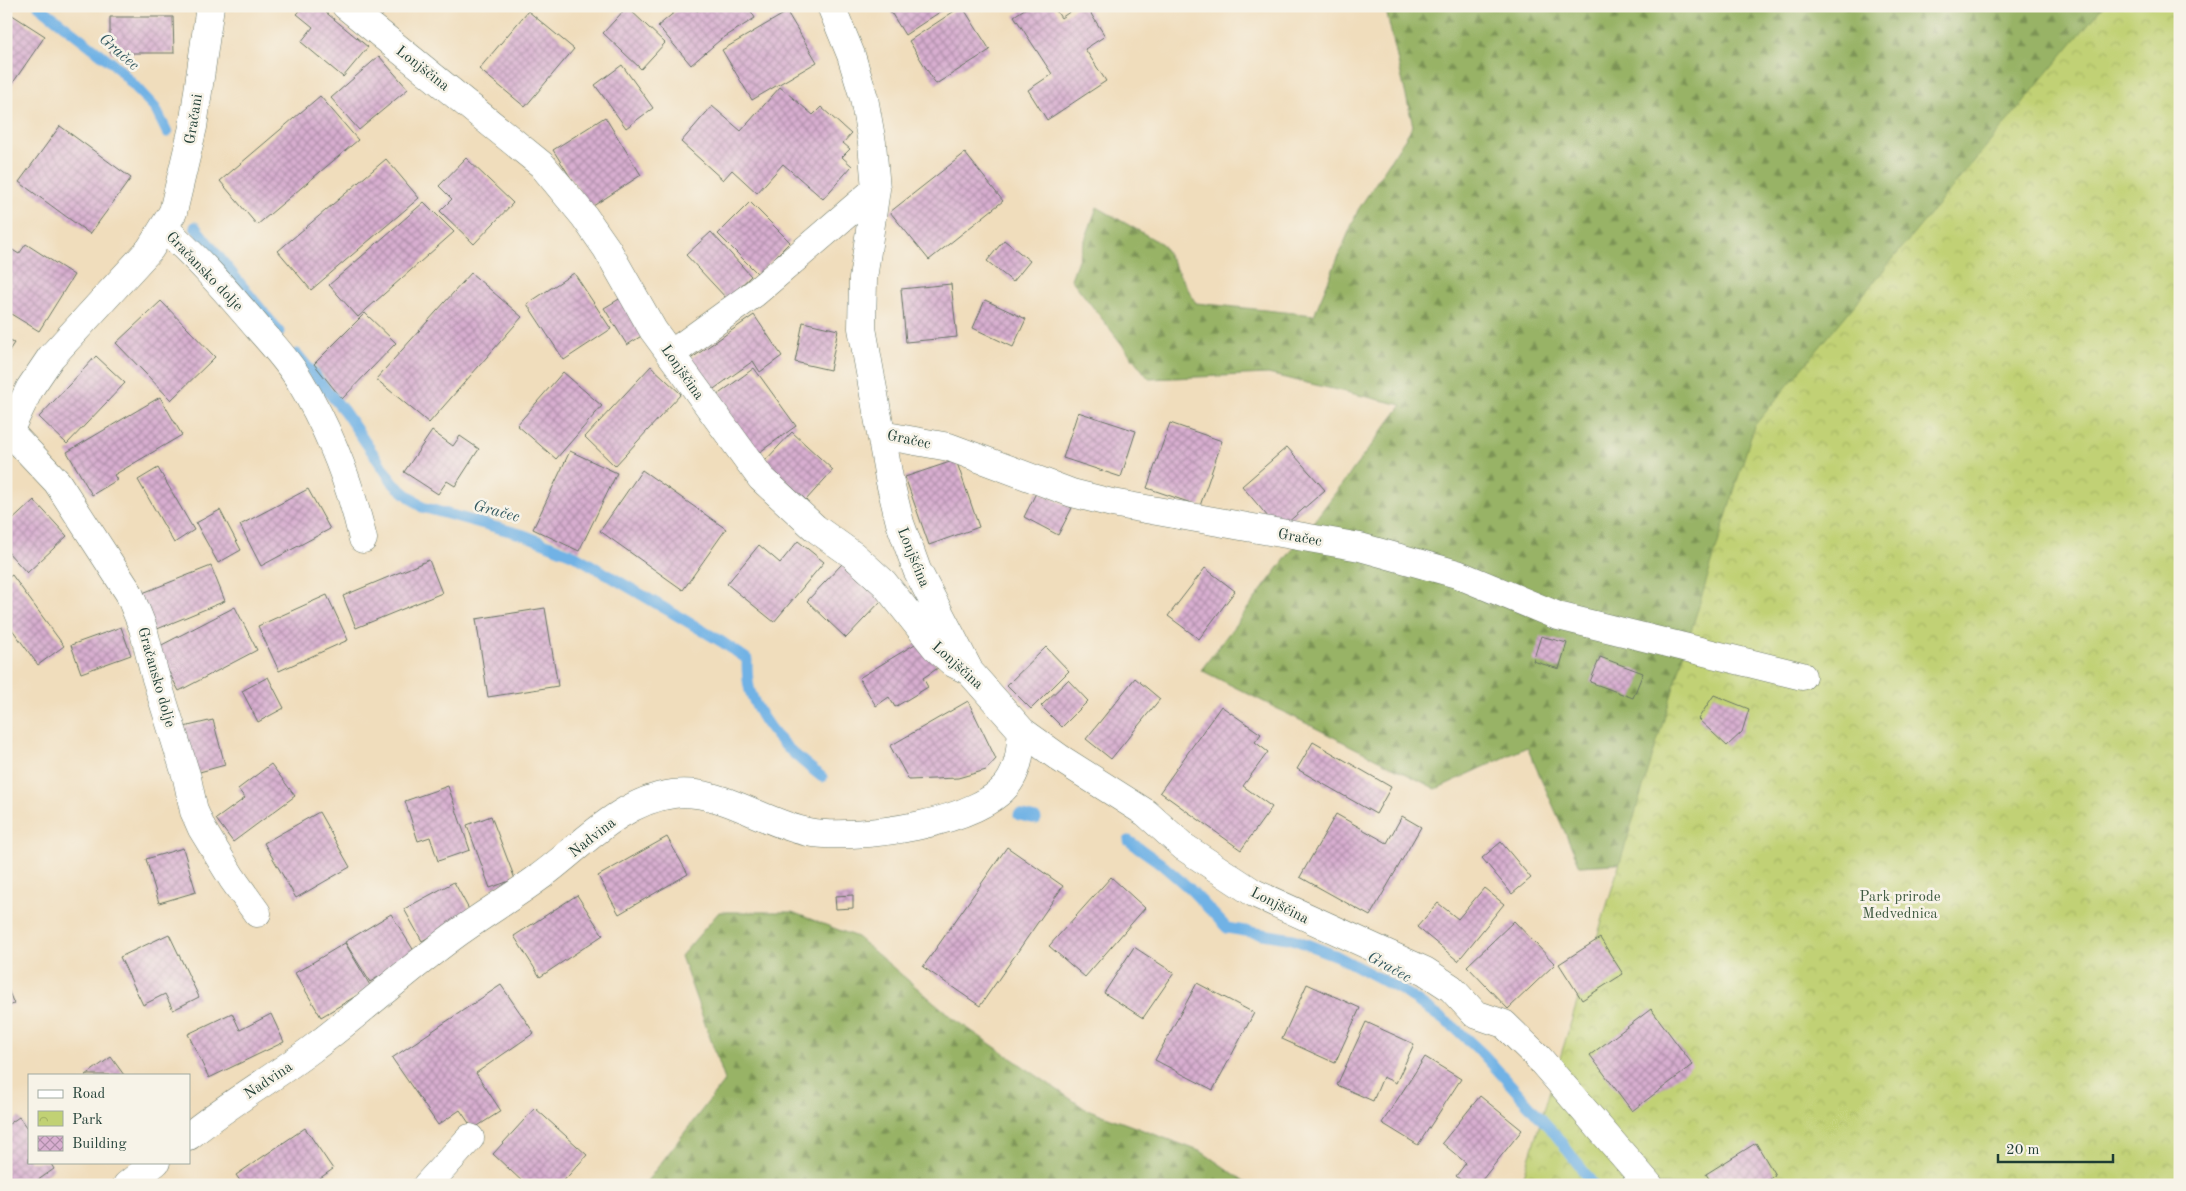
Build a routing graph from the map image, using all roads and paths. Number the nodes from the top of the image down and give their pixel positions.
1 (210, 6) edge
2 (346, 6) edge
3 (831, 6) edge
4 (876, 189) junction
5 (164, 228) junction
6 (671, 354) junction
7 (8, 434) edge
8 (881, 435) junction
9 (364, 539) dead end
10 (970, 671) junction
11 (1802, 676) dead end
12 (1022, 731) junction
13 (257, 913) dead end
14 (190, 1135) edge
15 (470, 1138) dead end
16 (154, 1164) edge
17 (133, 1183) edge
18 (427, 1185) edge
19 (1649, 1185) edge

1 - 5 street, Gračani
2 - 6 street, Lonjščina
3 - 4 street, Gračec
4 - 6 street
4 - 8 street, Gračec
5 - 7 street, Gračansko dolje
5 - 9 street, Gračansko dolje
6 - 10 street, Lonjščina
7 - 13 street, Gračansko dolje
8 - 10 street, Lonjšćina
8 - 11 street, Gračec
10 - 12 street, Lonjščina
12 - 14 street, Nadvina
12 - 19 street, Lonjščina
15 - 18 street
16 - 17 street

